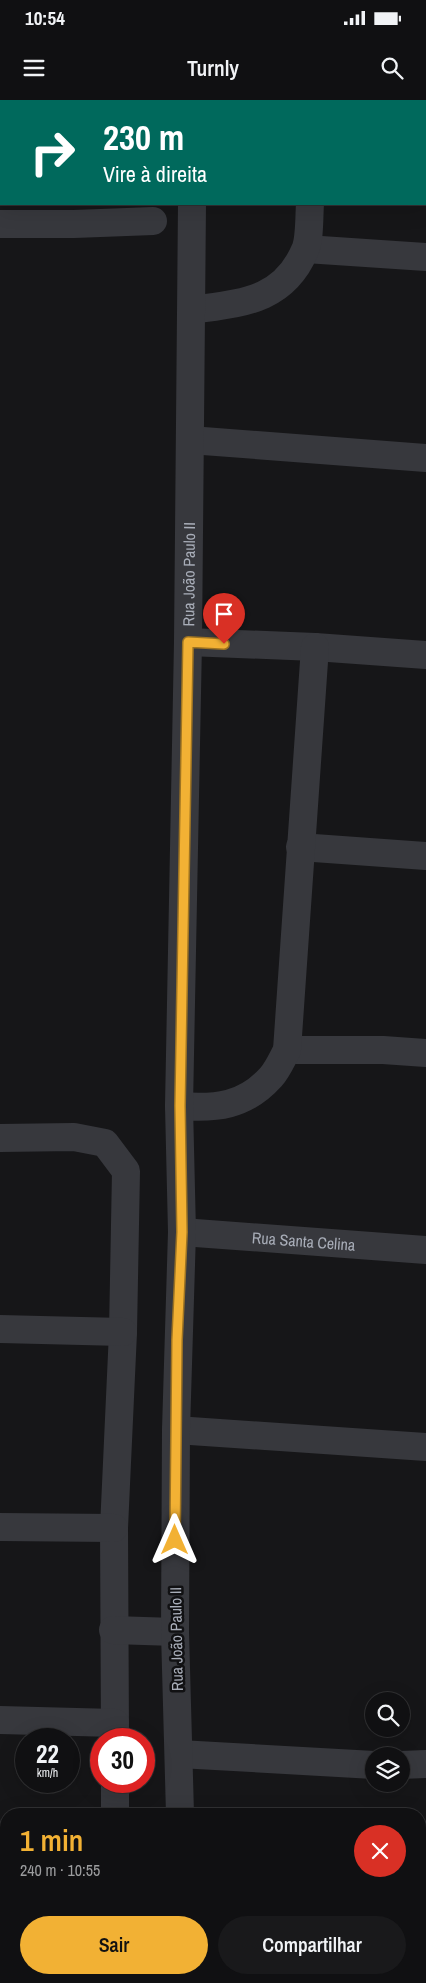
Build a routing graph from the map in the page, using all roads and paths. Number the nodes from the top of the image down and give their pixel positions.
1 (192, 205) edge
2 (310, 205) edge
3 (153, 221) dead end
4 (0, 224) edge
5 (306, 249) junction
6 (426, 257) edge
7 (192, 310) junction
8 (190, 440) junction
9 (426, 458) edge
10 (188, 642) junction
11 (315, 647) junction
12 (426, 655) edge
13 (300, 847) junction
14 (426, 856) edge
15 (287, 1050) junction
16 (426, 1053) edge
17 (180, 1106) junction
18 (0, 1138) edge
19 (182, 1232) junction
20 (426, 1250) edge
21 (0, 1329) edge
22 (123, 1332) junction
23 (176, 1430) junction
24 (426, 1447) edge
25 (0, 1527) edge
26 (114, 1528) junction
27 (114, 1630) junction
28 (175, 1632) junction
29 (0, 1720) edge
30 (115, 1728) edge
31 (90, 1729) edge
32 (179, 1754) junction
33 (426, 1764) edge
34 (365, 1765) edge
35 (410, 1765) edge
36 (115, 1793) edge
37 (115, 1808) edge
38 (180, 1808) edge

1 - 7 street, Rua João Paulo II
2 - 5 street
3 - 4 street
5 - 6 street
5 - 7 street
7 - 8 street, Rua João Paulo II
8 - 9 street
8 - 10 street, Rua João Paulo II
10 - 11 street
10 - 17 street, Rua João Paulo II
11 - 12 street
11 - 13 street
13 - 14 street
13 - 15 street
15 - 16 street
15 - 17 street
17 - 19 street, Rua João Paulo II
18 - 22 street
19 - 20 street, Rua Santa Celina
19 - 23 street, Rua João Paulo II
21 - 22 street
22 - 26 street
23 - 24 street
23 - 28 street, Rua João Paulo II
25 - 26 street
26 - 27 street
27 - 28 street
27 - 30 street
28 - 32 street, Rua João Paulo II
29 - 31 street
32 - 34 street
32 - 38 street, Rua João Paulo II
33 - 35 street
36 - 37 street

